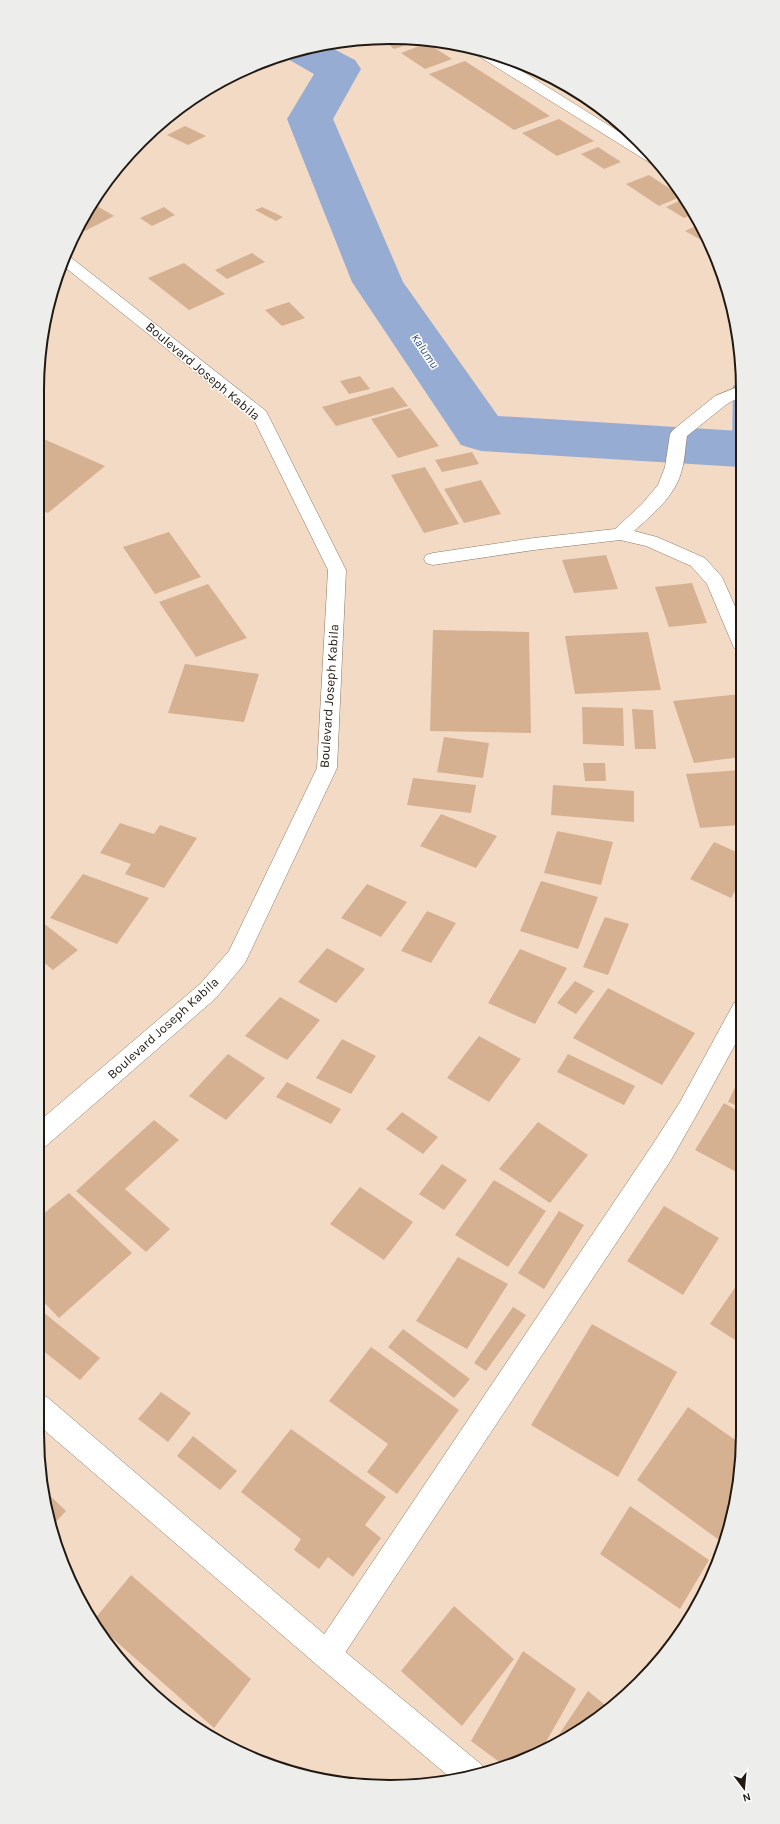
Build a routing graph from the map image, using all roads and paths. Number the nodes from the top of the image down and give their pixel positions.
1 (493, 60) edge
2 (640, 151) edge
3 (68, 262) edge
4 (736, 393) edge
5 (620, 534) junction
6 (433, 559) dead end
7 (736, 631) edge
8 (736, 1021) edge
9 (44, 1132) edge
10 (44, 1412) edge
11 (327, 1655) junction
12 (465, 1771) edge

1 - 2 main road
3 - 9 main road, Boulevard Joseph Kabila
4 - 5 main road
5 - 6 main road
5 - 7 main road
8 - 11 main road
10 - 11 main road
11 - 12 main road

